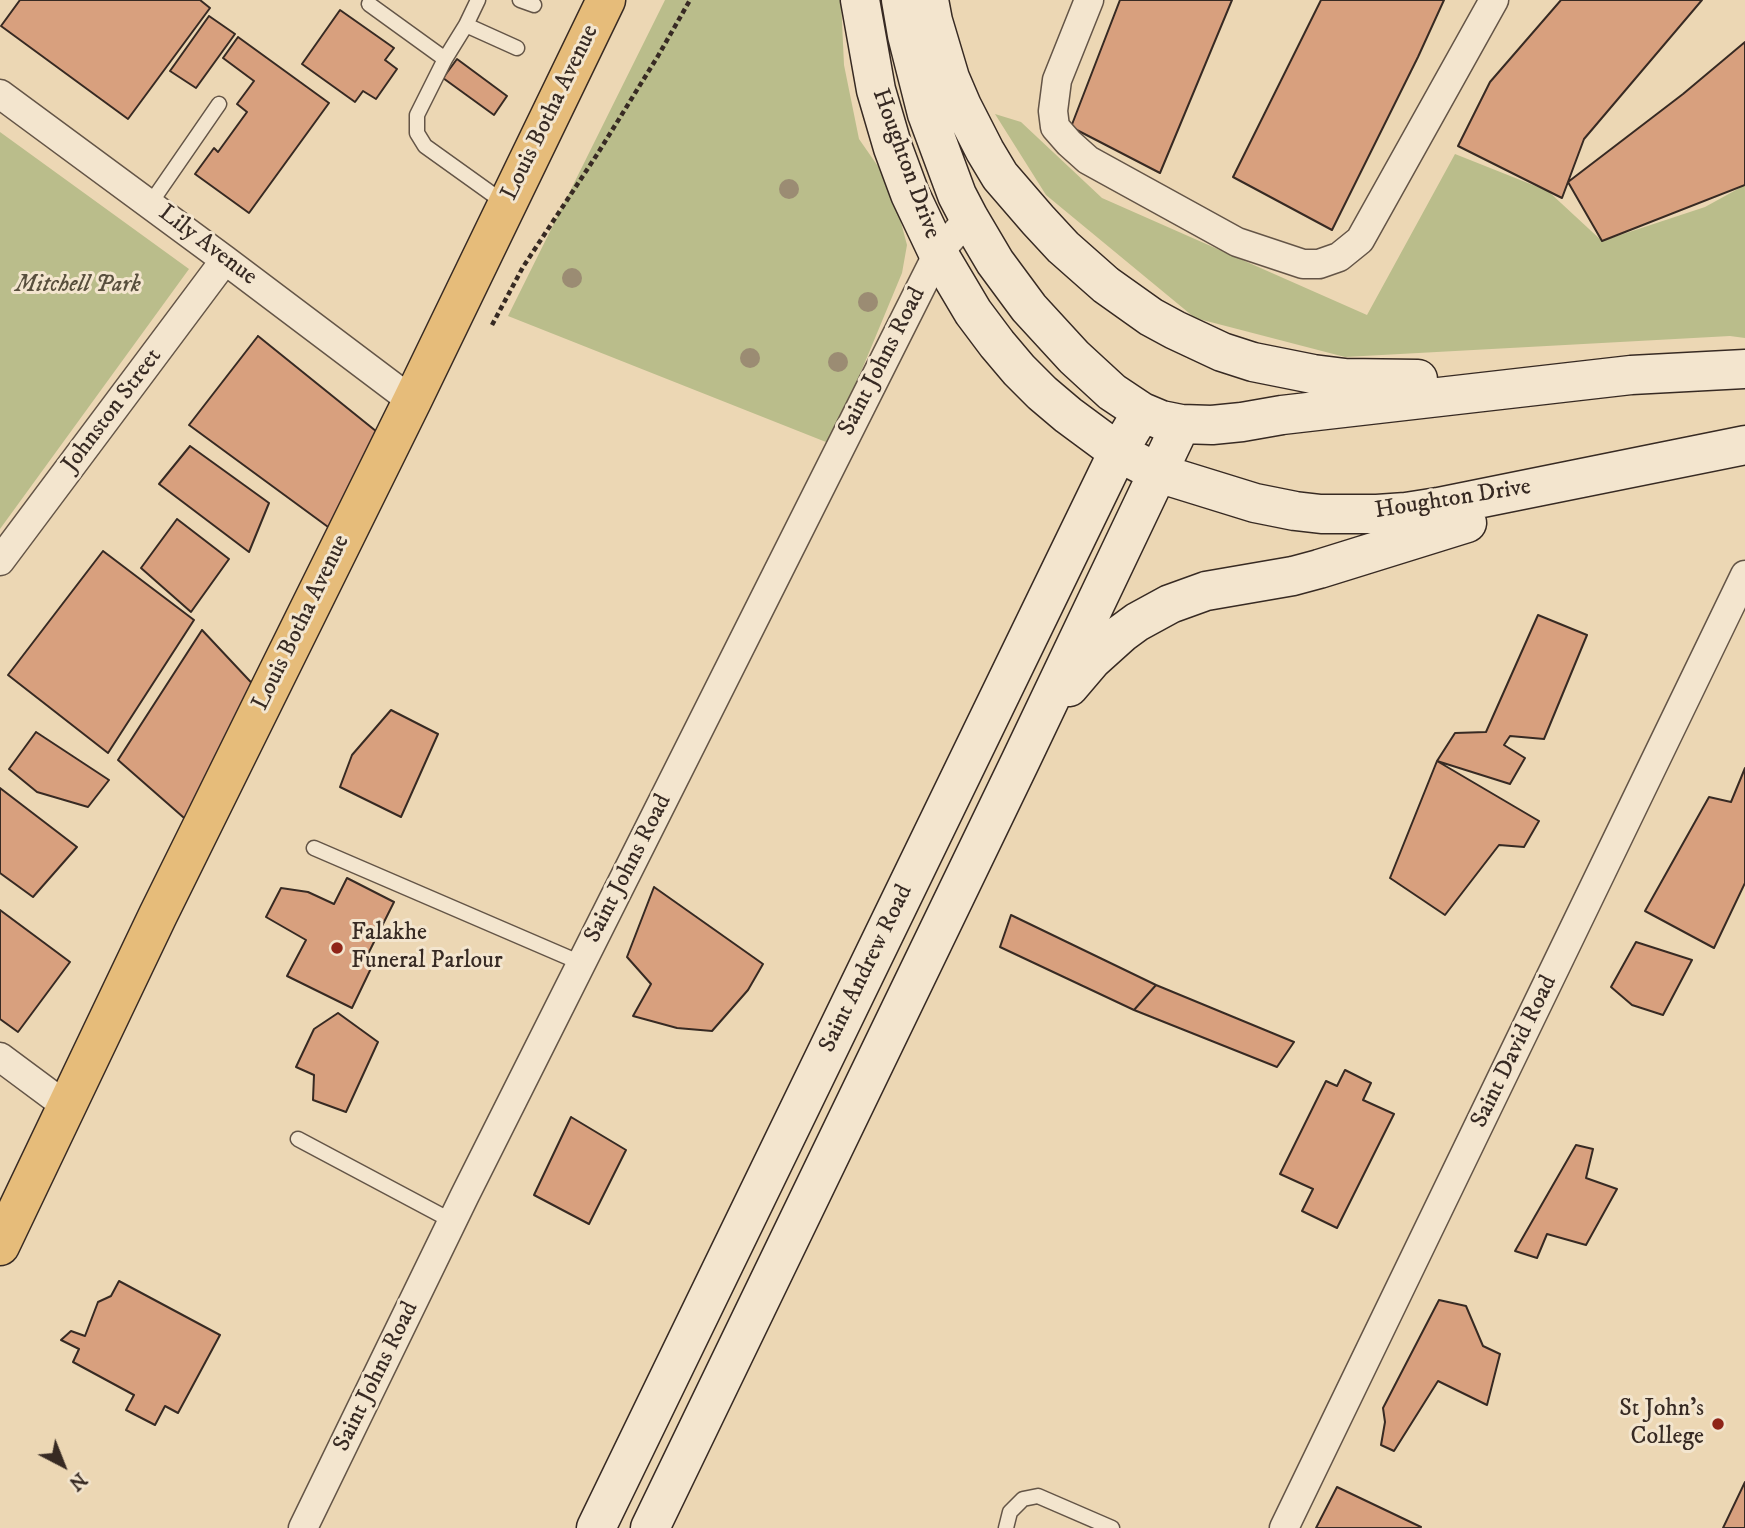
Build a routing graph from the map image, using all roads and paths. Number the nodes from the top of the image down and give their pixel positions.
1 (478, 0) edge
2 (606, 0) edge
3 (690, 0) edge
4 (860, 0) edge
5 (901, 0) edge
6 (929, 0) edge
7 (1089, 0) edge
8 (1494, 0) edge
9 (369, 4) dead end
10 (466, 25) junction
11 (517, 48) dead end
12 (445, 59) junction
13 (0, 94) edge
14 (219, 104) dead end
15 (150, 204) junction
16 (507, 205) junction
17 (969, 218) junction
18 (938, 253) junction
19 (225, 260) junction
20 (523, 267) dead end
21 (1741, 371) edge
22 (1631, 375) junction
23 (412, 401) junction
24 (1142, 412) junction
25 (1181, 424) junction
26 (1729, 449) edge
27 (1118, 452) junction
28 (1158, 473) junction
29 (0, 561) edge
30 (1745, 575) edge
31 (1020, 762) junction
32 (314, 848) dead end
33 (581, 963) junction
34 (0, 1057) edge
35 (66, 1106) junction
36 (298, 1139) dead end
37 (452, 1222) junction
38 (0, 1246) edge
39 (303, 1528) edge
40 (596, 1528) edge
41 (650, 1528) edge
42 (1006, 1528) edge
43 (1112, 1528) edge
44 (1284, 1528) edge

1 - 10 lane
2 - 16 main road, Louis Botha Avenue
3 - 20 path
4 - 18 main road, Houghton Drive
5 - 17 main road, Houghton Drive
6 - 22 main road
7 - 8 street
9 - 12 lane
10 - 11 lane
10 - 12 lane
12 - 16 lane
13 - 15 street, Lily Avenue
14 - 15 lane
15 - 19 street, Lily Avenue
16 - 23 main road, Louis Botha Avenue
17 - 18 street, Saint Johns Road
17 - 24 main road, Houghton Drive
18 - 27 main road, Houghton Drive
18 - 33 street, Saint Johns Road
19 - 23 street, Lily Avenue
19 - 29 street, Johnston Street
21 - 22 main road, Houghton Drive
22 - 25 main road, Houghton Drive
23 - 35 main road, Louis Botha Avenue
24 - 25 main road, Houghton Drive
24 - 27 main road, Saint Andrew Road
25 - 28 main road, Saint Andrew Road
26 - 28 main road, Houghton Drive
26 - 31 main road
27 - 28 main road, Houghton Drive
27 - 40 main road, Saint Andrew Road
28 - 31 main road, Saint Andrew Road
30 - 44 street, Saint David Road
31 - 41 main road, Saint Andrew Road
32 - 33 lane
33 - 37 street, Saint Johns Road
34 - 35 street
35 - 38 main road, Louis Botha Avenue
36 - 37 lane
37 - 39 street, Saint Johns Road
42 - 43 lane

